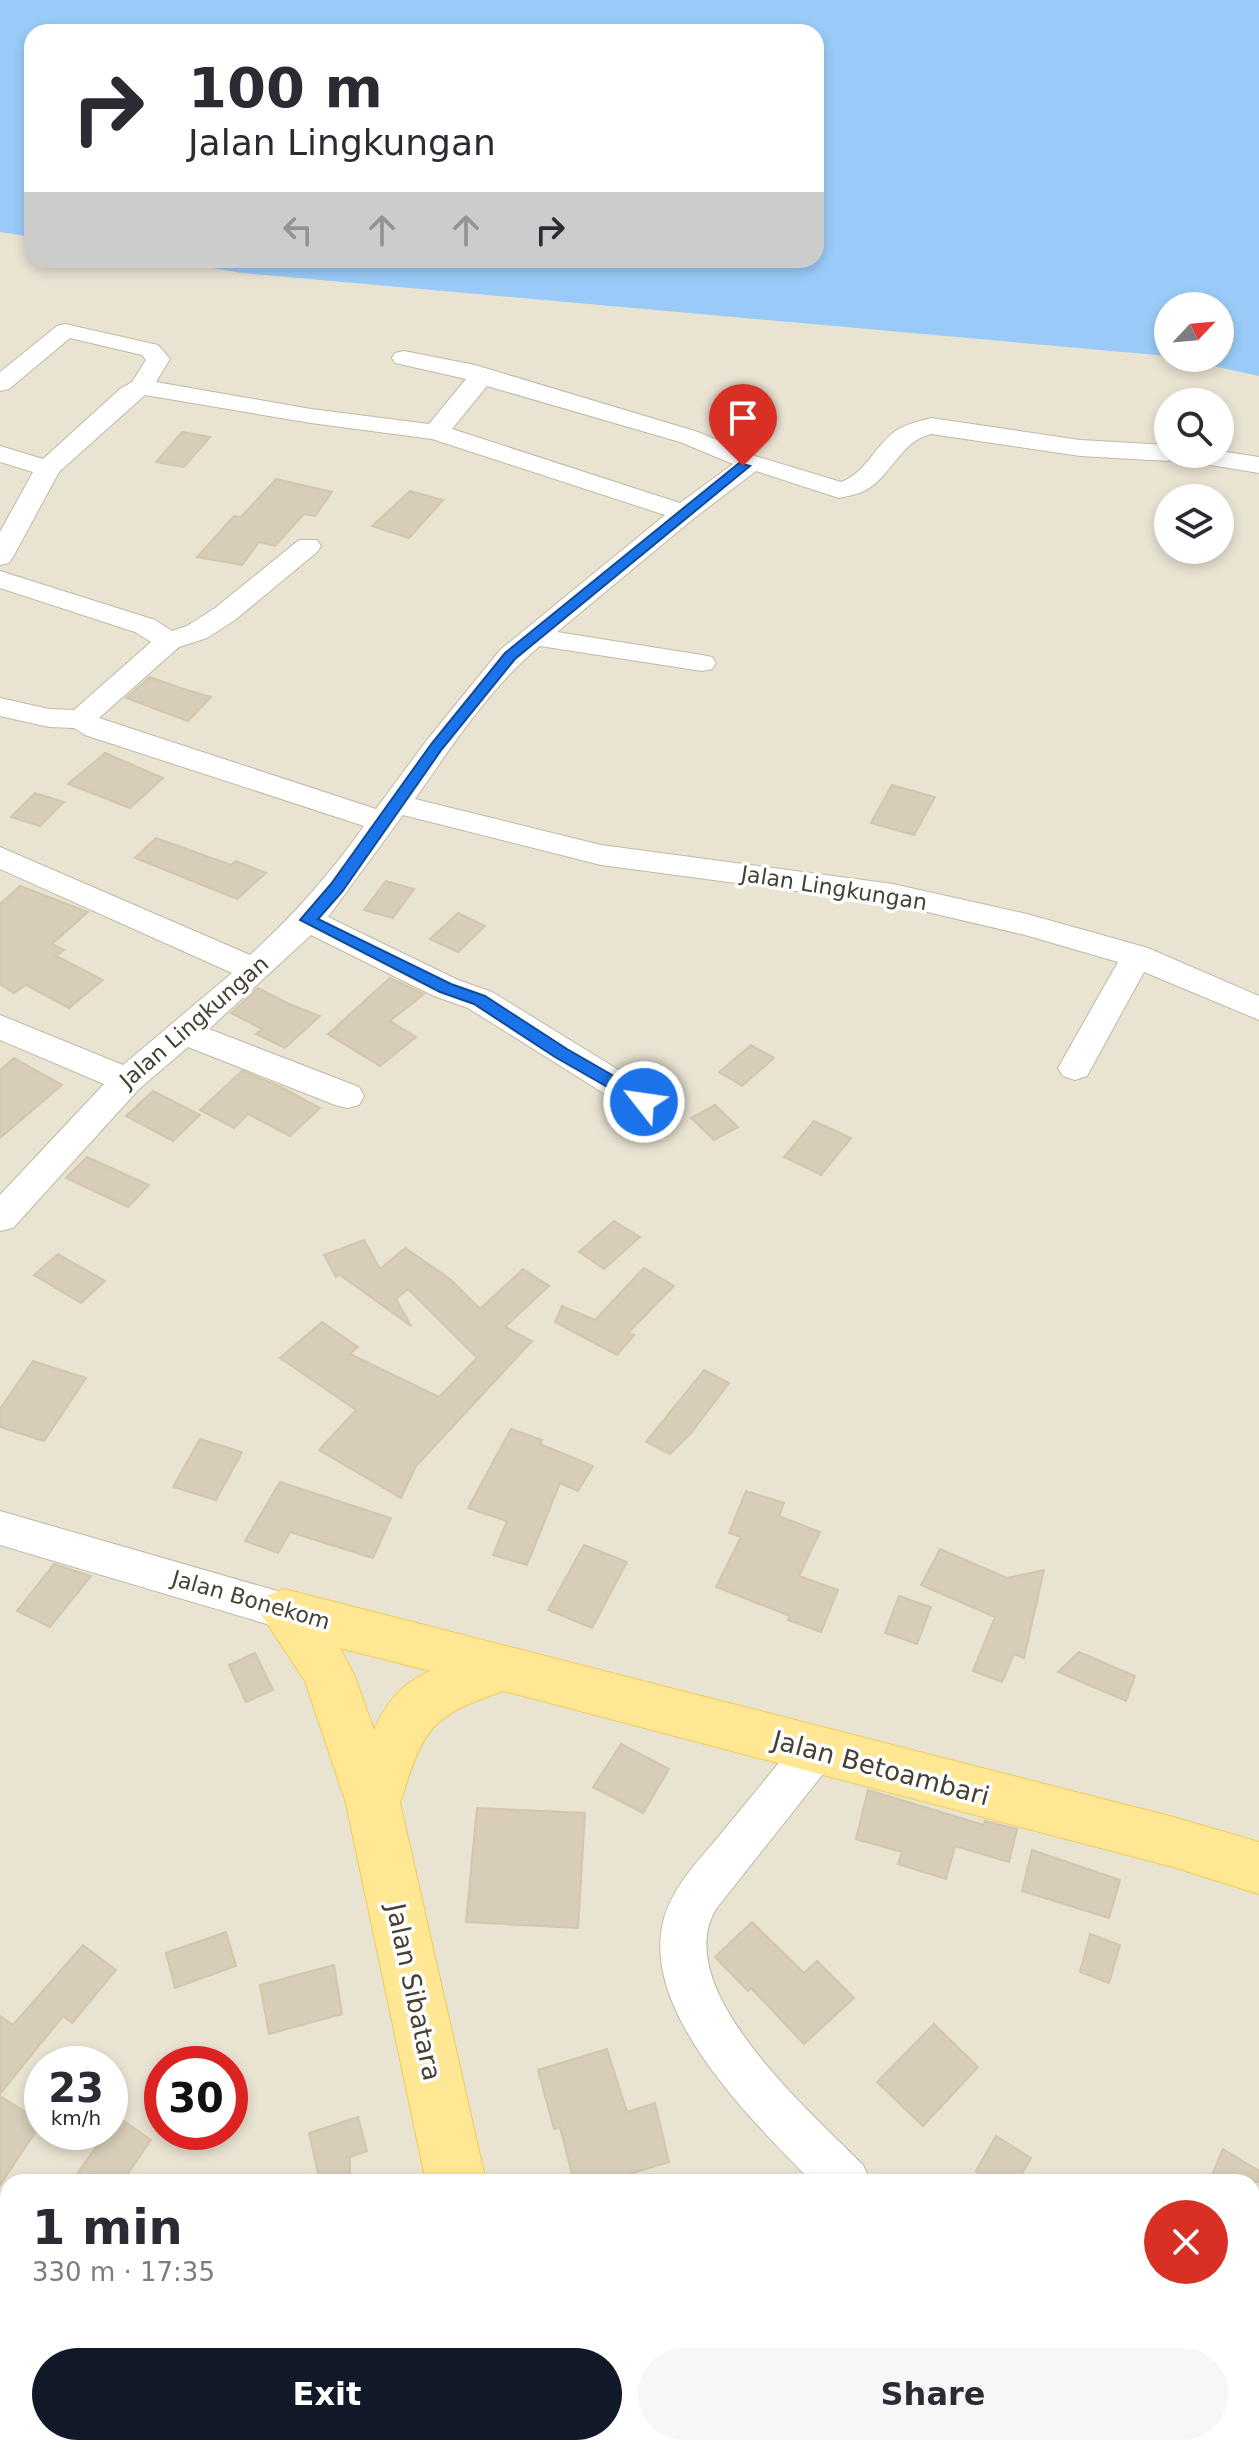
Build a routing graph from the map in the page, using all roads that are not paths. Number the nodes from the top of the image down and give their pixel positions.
1 (404, 358) dead end
2 (479, 376) junction
3 (0, 384) edge
4 (141, 387) junction
5 (436, 432) junction
6 (1154, 452) edge
7 (0, 454) edge
8 (1234, 461) edge
9 (751, 463) junction
10 (1259, 465) edge
11 (48, 468) junction
12 (684, 513) junction
13 (308, 546) dead end
14 (0, 557) edge
15 (0, 579) edge
16 (531, 636) junction
17 (169, 641) junction
18 (702, 663) dead end
19 (0, 707) edge
20 (81, 719) junction
21 (391, 813) junction
22 (0, 857) edge
23 (308, 920) junction
24 (1137, 956) junction
25 (254, 970) junction
26 (1259, 1009) edge
27 (0, 1027) edge
28 (183, 1032) junction
29 (1075, 1068) dead end
30 (127, 1080) junction
31 (347, 1096) dead end
32 (644, 1102) dead end
33 (0, 1218) edge
34 (0, 1528) edge
35 (284, 1611) junction
36 (502, 1669) junction
37 (815, 1751) junction
38 (373, 1803) junction
39 (1259, 1868) edge
40 (454, 2174) edge
41 (839, 2174) edge

1 - 2 street
2 - 5 street
2 - 9 street
3 - 4 street
4 - 5 street
4 - 11 street
5 - 12 street
6 - 9 street
7 - 11 street
8 - 10 street
9 - 12 street, Jalan Lingkungan
11 - 14 street
12 - 16 street, Jalan Lingkungan
13 - 17 street
15 - 17 street
16 - 18 street
16 - 21 street, Jalan Lingkungan
17 - 20 street
19 - 20 street
20 - 21 street, Jalan Lingkungan
21 - 23 street, Jalan Lingkungan
21 - 24 street, Jalan Lingkungan
22 - 25 street
23 - 25 street, Jalan Lingkungan
23 - 32 street
24 - 26 street, Jalan Lingkungan
24 - 29 street
25 - 28 street, Jalan Lingkungan
27 - 30 street
28 - 30 street, Jalan Lingkungan
28 - 31 street
30 - 33 street, Jalan Lingkungan
34 - 35 street, Jalan Bonekom
35 - 36 main road, Jalan Bonekom
35 - 38 main road, Jalan Sibatara
36 - 37 main road, Jalan Betoambari
36 - 38 main road
37 - 39 main road, Jalan Betoambari
37 - 41 street
38 - 40 main road, Jalan Sibatara

